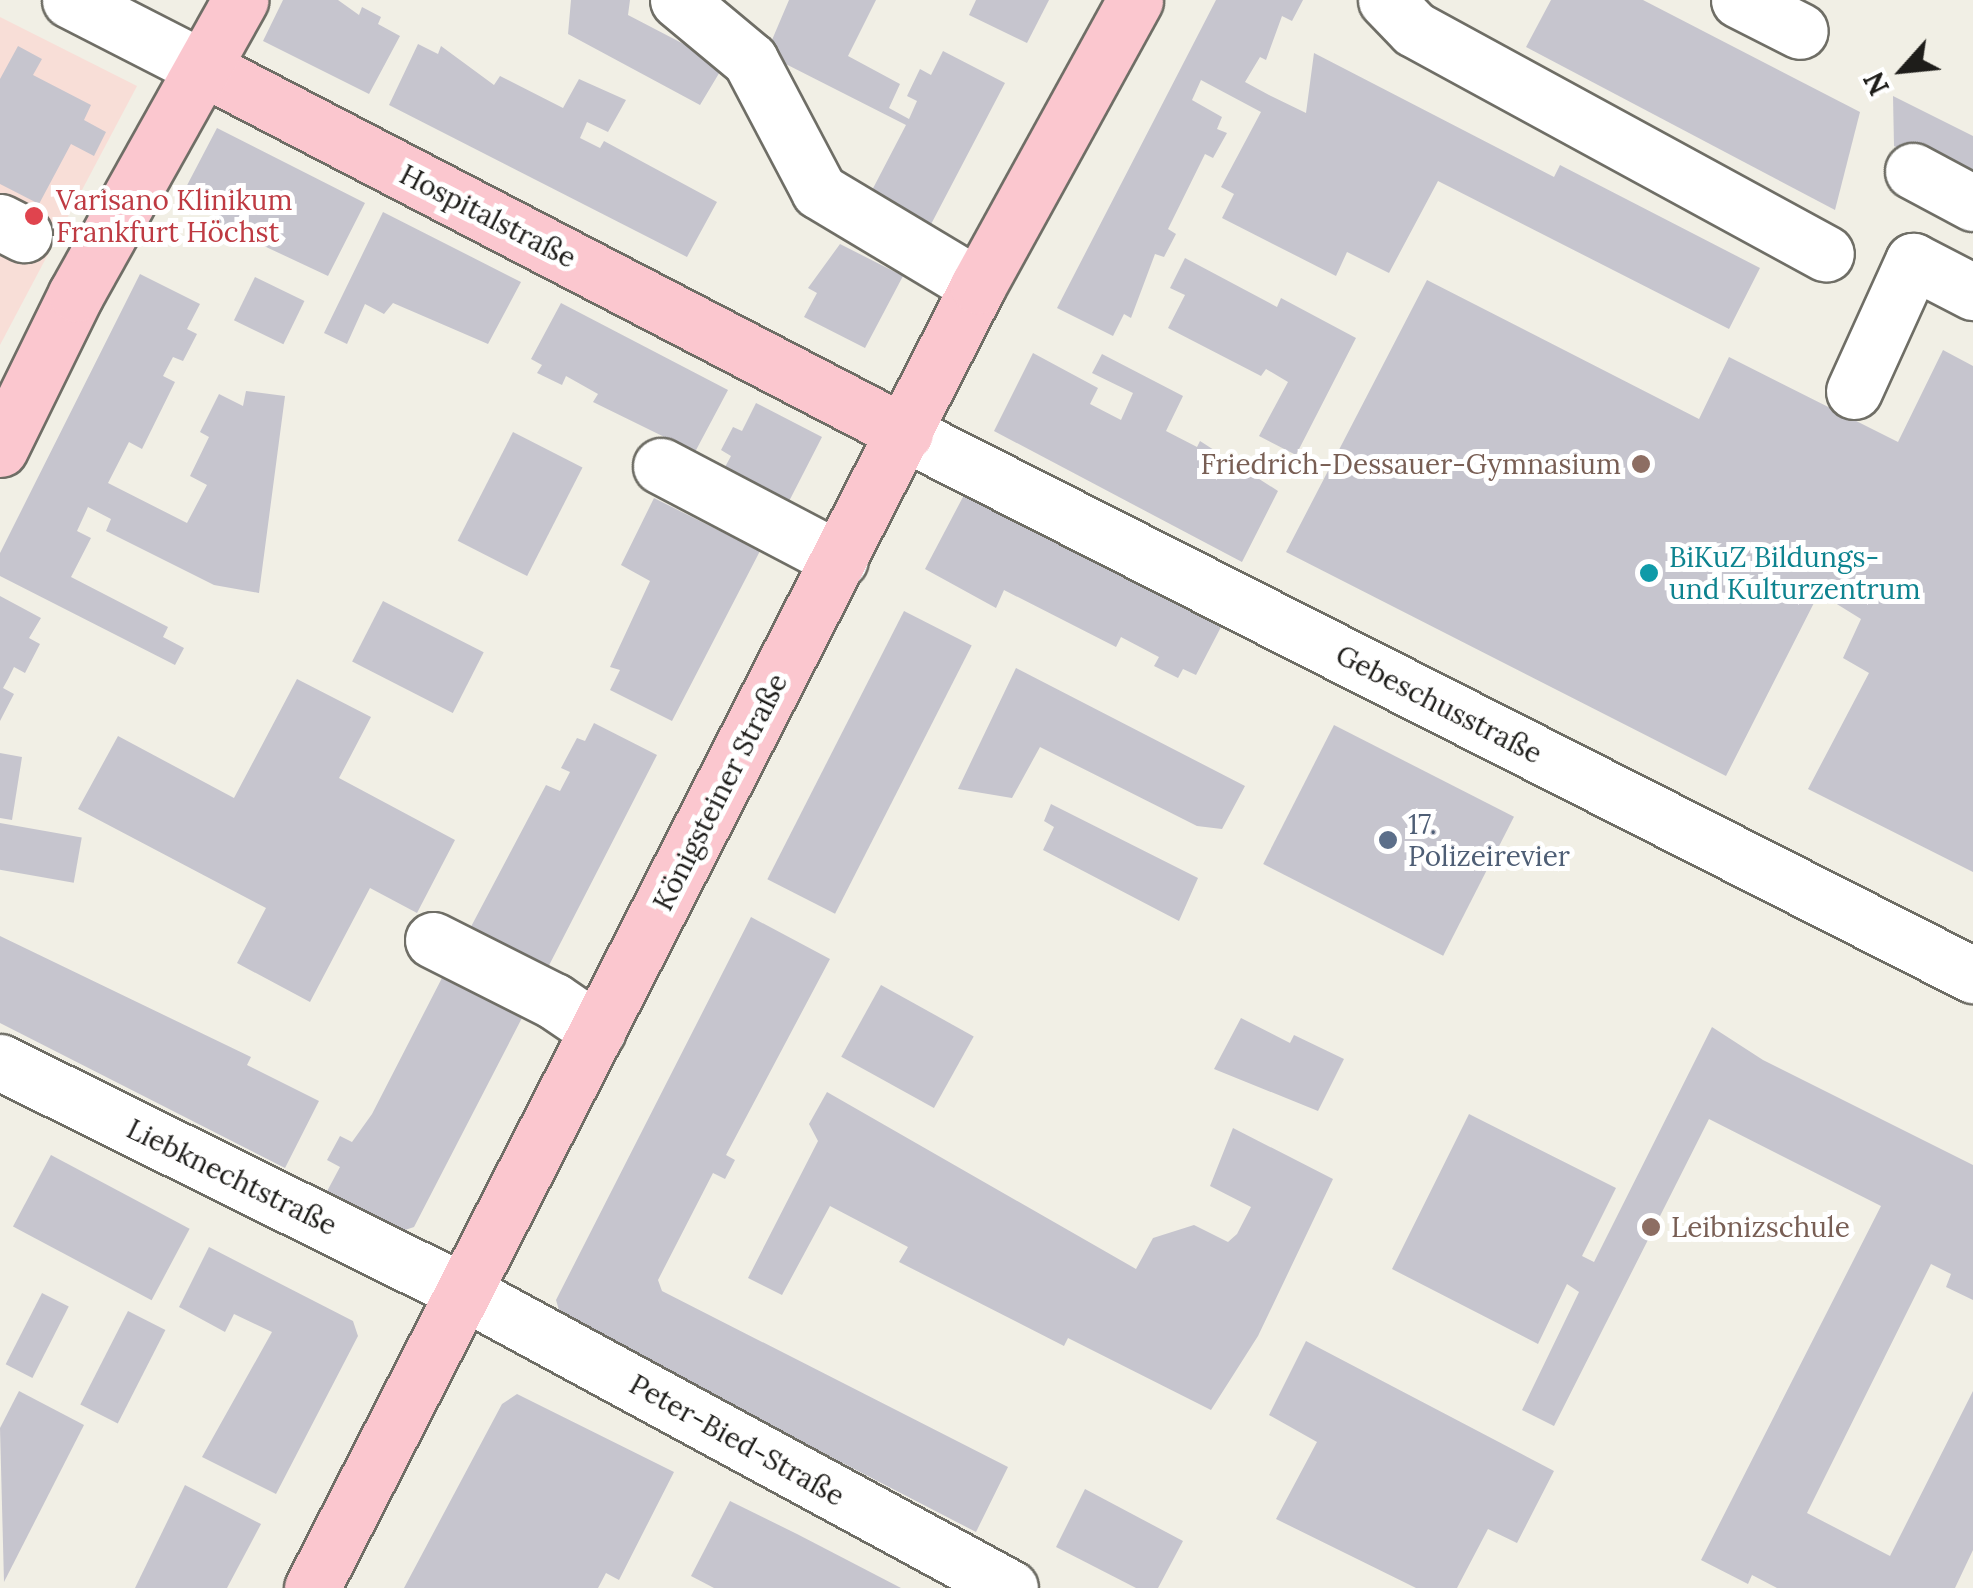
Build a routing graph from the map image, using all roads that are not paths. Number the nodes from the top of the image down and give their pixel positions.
1 (70, 0) edge
2 (240, 0) edge
3 (678, 0) edge
4 (1135, 0) edge
5 (1386, 0) edge
6 (1739, 0) edge
7 (1800, 31) dead end
8 (205, 69) junction
9 (1913, 171) dead end
10 (1973, 203) edge
11 (1826, 254) dead end
12 (978, 286) junction
13 (1973, 292) edge
14 (1854, 391) dead end
15 (905, 433) junction
16 (0, 449) edge
17 (661, 466) dead end
18 (840, 560) junction
19 (433, 940) dead end
20 (1973, 976) edge
21 (598, 1031) junction
22 (0, 1062) edge
23 (464, 1292) junction
24 (1002, 1586) edge
25 (312, 1588) edge

1 - 8 street, Hospitalstraße
2 - 8 main road
3 - 12 street
4 - 12 main road, Königsteiner Straße
5 - 11 street
6 - 7 street
8 - 15 main road, Hospitalstraße
8 - 16 main road
9 - 10 street
12 - 15 main road, Königsteiner Straße
13 - 14 street
15 - 18 main road, Königsteiner Straße
15 - 20 street, Gebeschusstraße
17 - 18 street
18 - 21 main road, Königsteiner Straße
19 - 21 street
21 - 23 main road, Königsteiner Straße
22 - 23 street, Liebknechtstraße
23 - 24 street, Peter-Bied-Straße
23 - 25 main road, Königsteiner Straße

